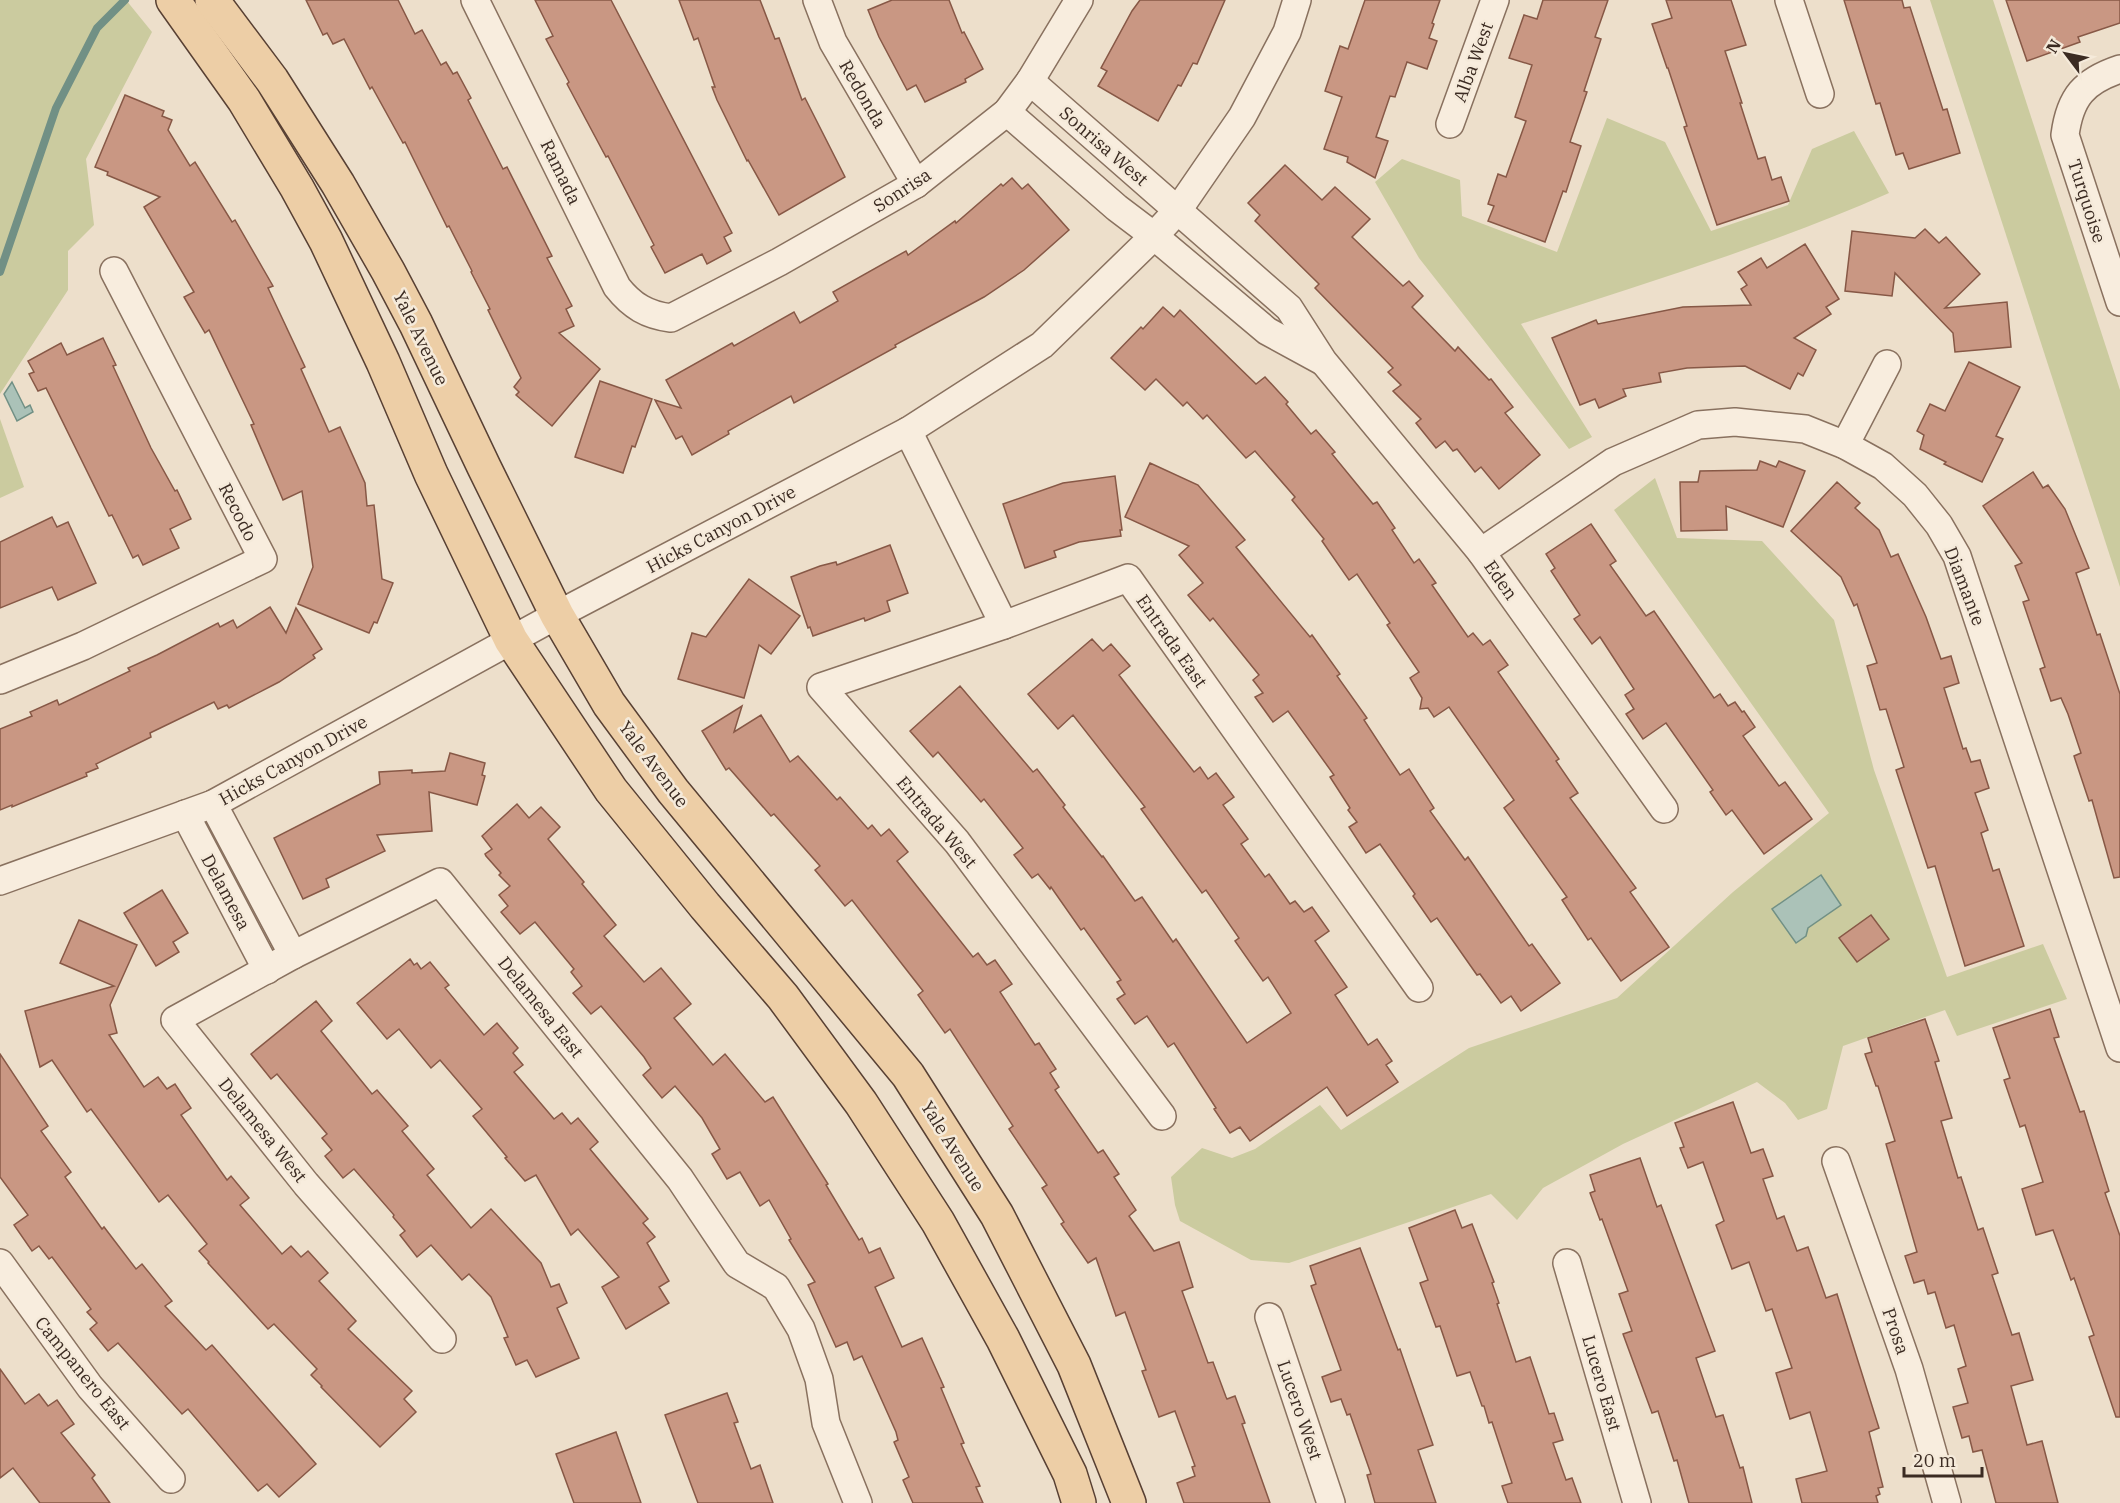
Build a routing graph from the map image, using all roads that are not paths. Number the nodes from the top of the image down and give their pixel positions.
1 (173, 0) edge
2 (212, 0) edge
3 (475, 0) edge
4 (817, 0) edge
5 (1079, 0) edge
6 (1297, 0) edge
7 (1495, 0) edge
8 (1788, 0) edge
9 (2120, 69) edge
10 (1030, 81) junction
11 (1820, 94) dead end
12 (1007, 112) junction
13 (1450, 124) dead end
14 (916, 184) junction
15 (1178, 210) junction
16 (1154, 236) junction
17 (114, 272) dead end
18 (2120, 302) edge
19 (671, 318) joint
20 (1323, 361) junction
21 (1887, 364) dead end
22 (908, 431) junction
23 (1845, 445) junction
24 (1481, 552) junction
25 (556, 615) junction
26 (1004, 626) junction
27 (511, 640) junction
28 (0, 680) edge
29 (213, 804) junction
30 (1664, 809) dead end
31 (185, 814) junction
32 (0, 881) edge
33 (293, 955) junction
34 (267, 970) junction
35 (1419, 988) dead end
36 (2120, 1048) edge
37 (1162, 1116) dead end
38 (1836, 1161) dead end
39 (0, 1263) edge
40 (1567, 1263) dead end
41 (1269, 1317) dead end
42 (442, 1339) dead end
43 (171, 1479) dead end
44 (858, 1503) edge
45 (1079, 1503) edge
46 (1129, 1503) edge
47 (1331, 1503) edge
48 (1637, 1503) edge
49 (1947, 1503) edge

1 - 27 main road
2 - 25 main road, Yale Avenue
3 - 19 street, Ramada
4 - 14 street, Redonda
5 - 10 street, Sonrisa
6 - 15 street, Hicks Canyon Drive
7 - 13 street, Alba West
8 - 11 street
9 - 18 street, Turquoise
10 - 12 street, Sonrisa
10 - 15 street, Sonrisa West
12 - 14 street, Sonrisa
12 - 16 street, Sonrisa West
14 - 19 street, Sonrisa
15 - 16 street, Hicks Canyon Drive
15 - 20 street, Eden
16 - 20 street, Eden
16 - 22 street, Hicks Canyon Drive
17 - 28 street, Recodo
20 - 24 street, Eden
21 - 23 street
22 - 25 street, Hicks Canyon Drive
22 - 26 street
23 - 24 street, Diamante
23 - 36 street, Diamante
24 - 30 street, Eden
25 - 27 street, Hicks Canyon Drive
25 - 46 main road, Yale Avenue
26 - 35 street, Entrada East
26 - 37 street, Entrada West
27 - 29 street, Hicks Canyon Drive
27 - 45 main road
29 - 31 street, Hicks Canyon Drive
29 - 33 street, Delamesa
31 - 32 street, Hicks Canyon Drive
31 - 34 street, Delamesa
33 - 34 street, Delamesa West
33 - 44 street, Delamesa East
34 - 42 street, Delamesa West
38 - 49 street, Prosa
39 - 43 street, Campanero East
40 - 48 street, Lucero East
41 - 47 street, Lucero West

